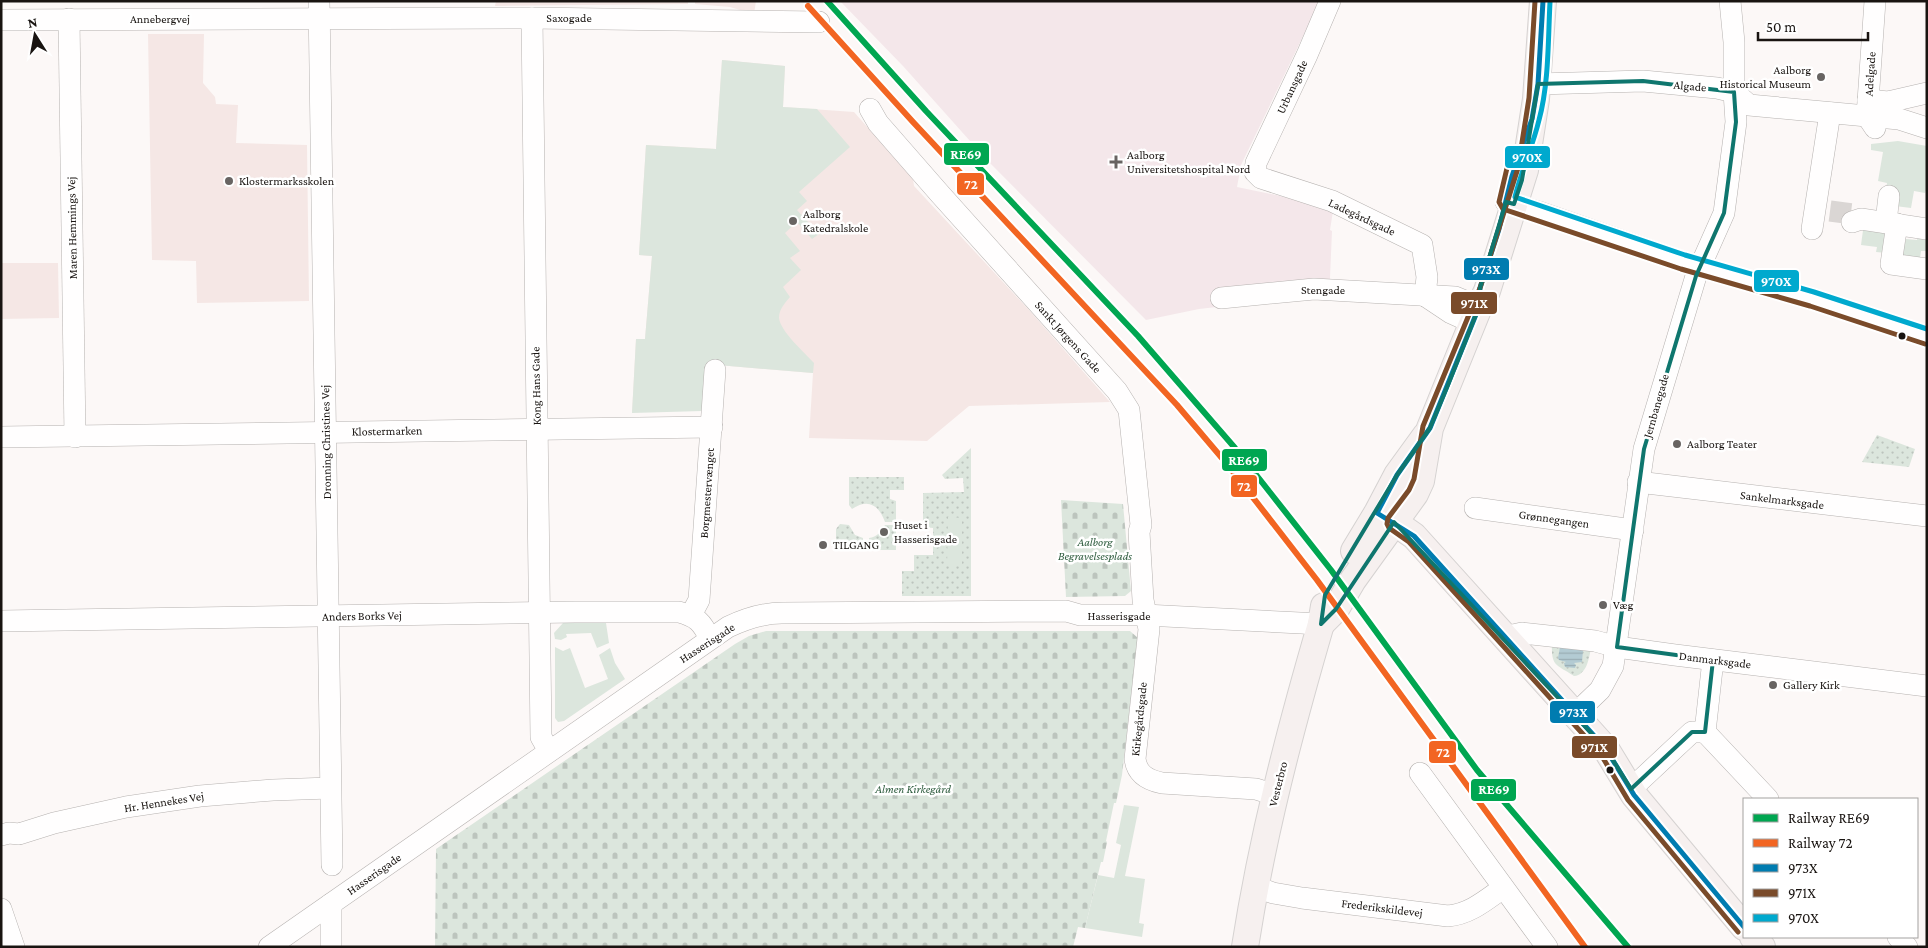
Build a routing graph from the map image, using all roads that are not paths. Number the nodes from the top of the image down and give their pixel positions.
1 (1330, 1) edge
2 (1542, 1) edge
3 (1730, 1) edge
4 (1875, 1) edge
5 (319, 10) edge
6 (532, 18) junction
7 (69, 19) junction
8 (1, 20) edge
9 (819, 22) dead end
10 (1538, 84) junction
11 (1734, 92) junction
12 (1927, 93) edge
13 (1868, 108) junction
14 (870, 109) dead end
15 (1830, 113) junction
16 (1927, 128) edge
17 (1927, 140) edge
18 (1255, 172) joint
19 (1889, 196) dead end
20 (1510, 203) junction
21 (1819, 216) dead end
22 (1856, 216) tunnel mouth
23 (1891, 223) junction
24 (1927, 229) edge
25 (1700, 266) junction
26 (1927, 269) edge
27 (1425, 296) junction
28 (1221, 298) dead end
29 (1476, 315) junction
30 (1927, 337) edge
31 (715, 370) dead end
32 (712, 427) junction
33 (537, 428) junction
34 (326, 432) junction
35 (1, 437) edge
36 (75, 437) junction
37 (1638, 482) junction
38 (1474, 508) dead end
39 (1927, 516) edge
40 (1386, 517) junction
41 (1633, 530) junction
42 (539, 613) junction
43 (691, 615) junction
44 (1145, 615) junction
45 (328, 616) junction
46 (1324, 617) junction
47 (1, 621) edge
48 (1504, 637) junction
49 (710, 640) junction
50 (1617, 648) junction
51 (1713, 660) junction
52 (1927, 686) edge
53 (1574, 715) junction
54 (1705, 732) junction
55 (549, 751) junction
56 (1420, 773) dead end
57 (330, 788) junction
58 (1632, 792) junction
59 (1275, 795) junction
60 (1767, 798) edge
61 (10, 835) edge
62 (332, 865) dead end
63 (1254, 886) junction
64 (1503, 888) junction
65 (331, 904) junction
66 (1, 910) edge
67 (1743, 926) edge
68 (14, 947) edge
69 (269, 947) edge
70 (331, 947) edge
71 (1245, 947) edge
72 (1547, 947) edge
73 (1745, 947) edge

1 - 18 street, Urbansgade
2 - 10 main road, Vesterbro
3 - 11 street, Jernbanegade
4 - 13 street, Adelgade
5 - 6 street, Saxogade
5 - 7 street, Annebergvej
5 - 34 street, Dronning Christines Vej
6 - 9 street, Saxogade
6 - 33 street, Kong Hans Gade
7 - 8 street, Annebergvej
7 - 36 street, Maren Hemmings Vej
10 - 11 street, Algade
10 - 20 main road, Vesterbro
11 - 15 street, Algade
11 - 25 street, Jernbanegade
12 - 13 street, Algade
13 - 15 street, Algade
13 - 16 street, Algade
13 - 17 street
14 - 44 street, Sankt Jørgens Gade
15 - 21 street
18 - 27 street, Ladegårdsgade
19 - 23 street
20 - 25 street
20 - 29 main road, Vesterbro
22 - 23 street
23 - 24 street
23 - 26 street
25 - 30 street
25 - 37 street, Jernbanegade
27 - 28 street, Stengade
27 - 29 street, Stengade
29 - 40 main road, Vesterbro
31 - 32 street, Borgmestervænget
32 - 33 street, Klostermarken
32 - 43 street, Borgmestervænget
33 - 34 street, Klostermarken
33 - 42 street, Kong Hans Gade
34 - 36 street, Klostermarken
34 - 45 street, Dronning Christines Vej
35 - 36 street, Klostermarken
37 - 39 street, Sankelmarksgade
37 - 41 street, Jernbanegade
38 - 41 street, Grønnegangen
40 - 46 main road, Vesterbro
40 - 48 main road
41 - 50 street, Jernbanegade
42 - 43 street, Anders Borks Vej
42 - 45 street, Anders Borks Vej
42 - 55 street, Kong Hans Gade
43 - 49 street
44 - 46 street, Hasserisgade
44 - 49 street, Hasserisgade
44 - 59 street, Kirkegårdsgade
45 - 47 street, Anders Borks Vej
45 - 57 street, Dronning Christines Vej
46 - 59 main road, Vesterbro
48 - 50 street, Danmarksgade
48 - 53 main road
49 - 55 street, Hasserisgade
50 - 51 street, Danmarksgade
50 - 53 street, Jernbanegade
51 - 52 street, Danmarksgade
51 - 54 street
53 - 58 main road
54 - 58 street
54 - 60 street
55 - 65 street, Hasserisgade
56 - 64 street
57 - 61 street, Hr. Hennekes Vej
57 - 62 street, Dronning Christines Vej
58 - 67 main road
58 - 73 main road
59 - 63 main road, Vesterbro
63 - 64 street, Frederikskildevej
63 - 71 main road, Vesterbro
64 - 72 street
65 - 69 street, Hasserisgade
65 - 70 street
66 - 68 street

